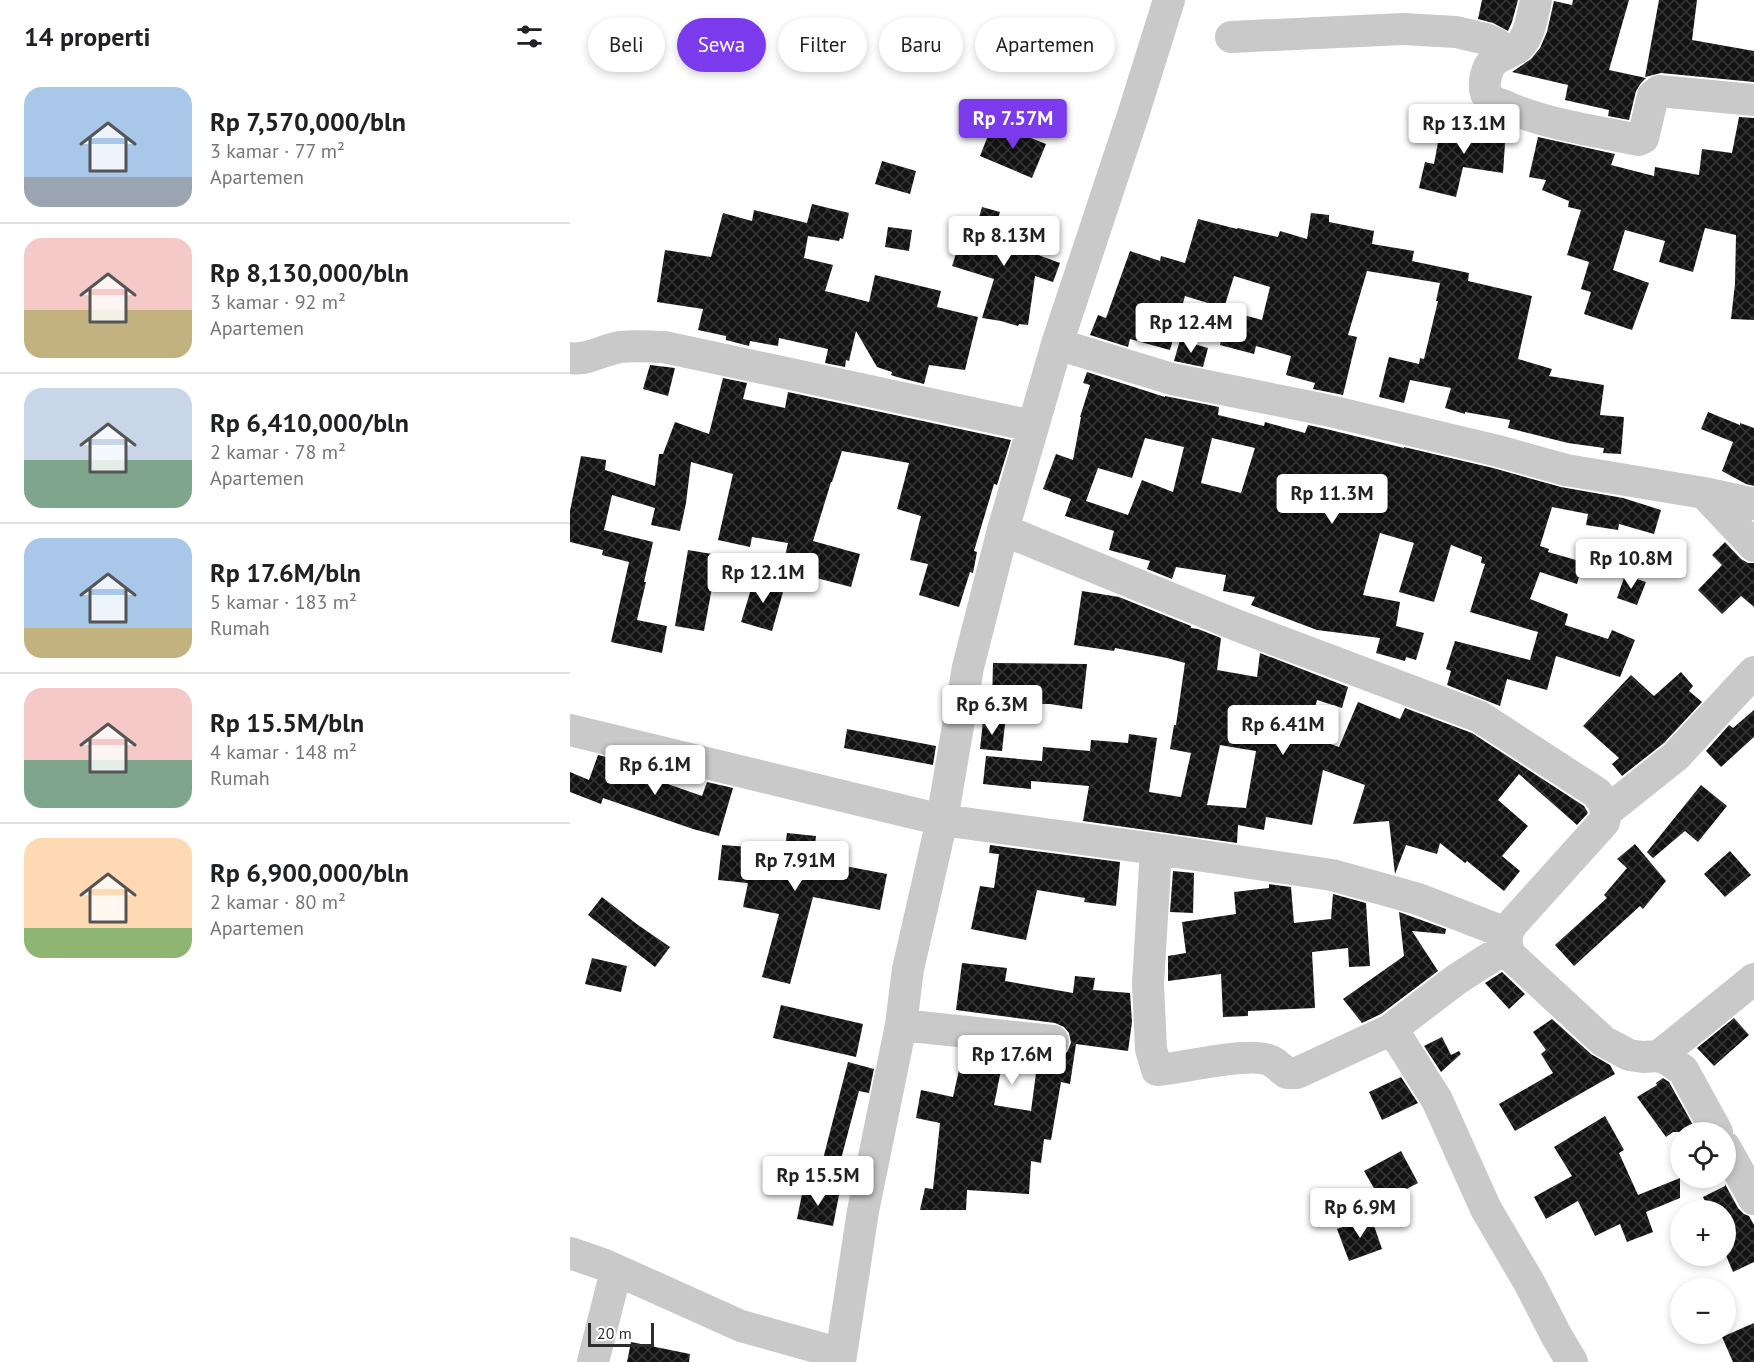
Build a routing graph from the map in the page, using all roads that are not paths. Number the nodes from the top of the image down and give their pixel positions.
1 (1168, 0) edge
2 (1536, 0) edge
3 (1231, 36) dead end
4 (1505, 53) junction
5 (1754, 100) edge
6 (1057, 344) junction
7 (570, 358) edge
8 (1033, 426) junction
9 (1704, 493) junction
10 (1754, 504) edge
11 (1003, 530) junction
12 (1754, 546) edge
13 (1754, 672) edge
14 (570, 730) edge
15 (1607, 811) junction
16 (942, 820) junction
17 (1156, 849) junction
18 (1507, 940) junction
19 (1754, 979) edge
20 (901, 1024) junction
21 (1390, 1030) junction
22 (1053, 1041) dead end
23 (1659, 1056) junction
24 (1712, 1122) edge
25 (1736, 1166) edge
26 (1754, 1199) edge
27 (570, 1252) edge
28 (616, 1271) junction
29 (841, 1358) edge
30 (593, 1362) edge
31 (1572, 1362) edge

1 - 6 street
2 - 4 street
3 - 4 street
4 - 5 street
6 - 8 street
6 - 9 street
7 - 8 street
8 - 11 street
9 - 10 street
9 - 12 street
11 - 15 street
11 - 16 street
13 - 15 street
14 - 16 street
15 - 18 street
16 - 17 street
16 - 20 street
17 - 18 street
17 - 21 street
18 - 21 street
18 - 23 street
19 - 23 street
20 - 22 street
20 - 29 street
21 - 31 street
23 - 24 street
25 - 26 street
27 - 28 street
28 - 29 street
28 - 30 street

